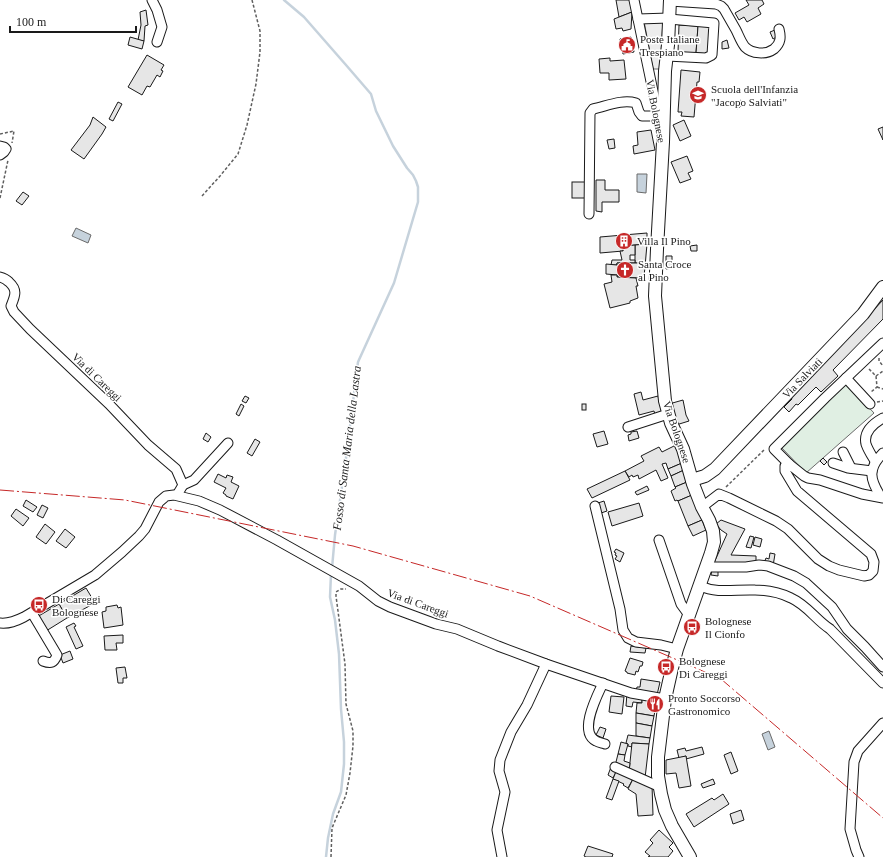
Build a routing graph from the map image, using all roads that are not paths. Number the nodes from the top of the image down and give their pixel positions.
1 (152, 0) edge
2 (634, 0) edge
3 (670, 1) edge
4 (669, 18) junction
5 (638, 19) junction
6 (779, 29) dead end
7 (157, 42) dead end
8 (667, 56) junction
9 (658, 116) junction
10 (663, 142) junction
11 (0, 146) edge
12 (0, 155) edge
13 (589, 214) dead end
14 (0, 277) edge
15 (883, 287) edge
16 (879, 297) edge
17 (883, 343) edge
18 (846, 378) junction
19 (867, 401) road end
20 (668, 414) junction
21 (883, 418) edge
22 (628, 427) dead end
23 (228, 443) dead end
24 (843, 452) dead end
25 (883, 453) edge
26 (875, 462) junction
27 (833, 463) dead end
28 (789, 464) junction
29 (851, 468) junction
30 (872, 471) junction
31 (691, 474) junction
32 (873, 483) junction
33 (184, 485) junction
34 (862, 494) junction
35 (177, 495) junction
36 (882, 498) edge
37 (595, 506) dead end
38 (702, 507) junction
39 (659, 540) dead end
40 (706, 567) junction
41 (700, 586) junction
42 (32, 613) junction
43 (689, 615) junction
44 (0, 623) edge
45 (678, 649) junction
46 (43, 661) dead end
47 (546, 664) junction
48 (883, 667) edge
49 (603, 683) junction
50 (883, 684) edge
51 (665, 699) junction
52 (883, 723) edge
53 (605, 744) dead end
54 (615, 767) dead end
55 (660, 787) junction
56 (502, 857) edge
57 (690, 857) edge
58 (859, 857) edge

1 - 7 street
2 - 5 street, Via Bolognese
3 - 4 main road
3 - 6 street
4 - 5 street
4 - 8 main road
4 - 8 street
5 - 9 street, Via Bolognese
8 - 10 main road
9 - 10 street, Via Bolognese
9 - 13 street
10 - 20 main road, Via Bolognese
11 - 12 street
14 - 33 street, Via di Careggi
15 - 16 main road, Via Salviati
16 - 31 main road, Via Salviati
17 - 18 street
18 - 19 street
18 - 28 street
20 - 22 street
20 - 31 main road, Via Bolognese
21 - 26 street
23 - 33 street
24 - 29 street
25 - 26 street
26 - 30 street
27 - 29 street
28 - 34 street
28 - 38 street
29 - 30 street
30 - 32 street
31 - 38 main road, Via Bolognese
32 - 34 street
32 - 36 street
33 - 35 street
34 - 36 street
35 - 42 street
35 - 47 street, Via di Careggi
37 - 45 street
38 - 40 main road, Via Bolognese
39 - 43 street
40 - 41 main road, Via Bolognese
40 - 48 street
41 - 43 main road, Via Bolognese
41 - 50 street
42 - 44 street
42 - 46 street
43 - 45 main road, Via Bolognese
45 - 51 main road, Via Bolognese
47 - 49 street, Via di Careggi
47 - 56 street
49 - 51 street, Via di Careggi
49 - 53 street
51 - 55 main road, Via Bolognese
52 - 58 street
54 - 55 street
55 - 57 main road, Via Bolognese

